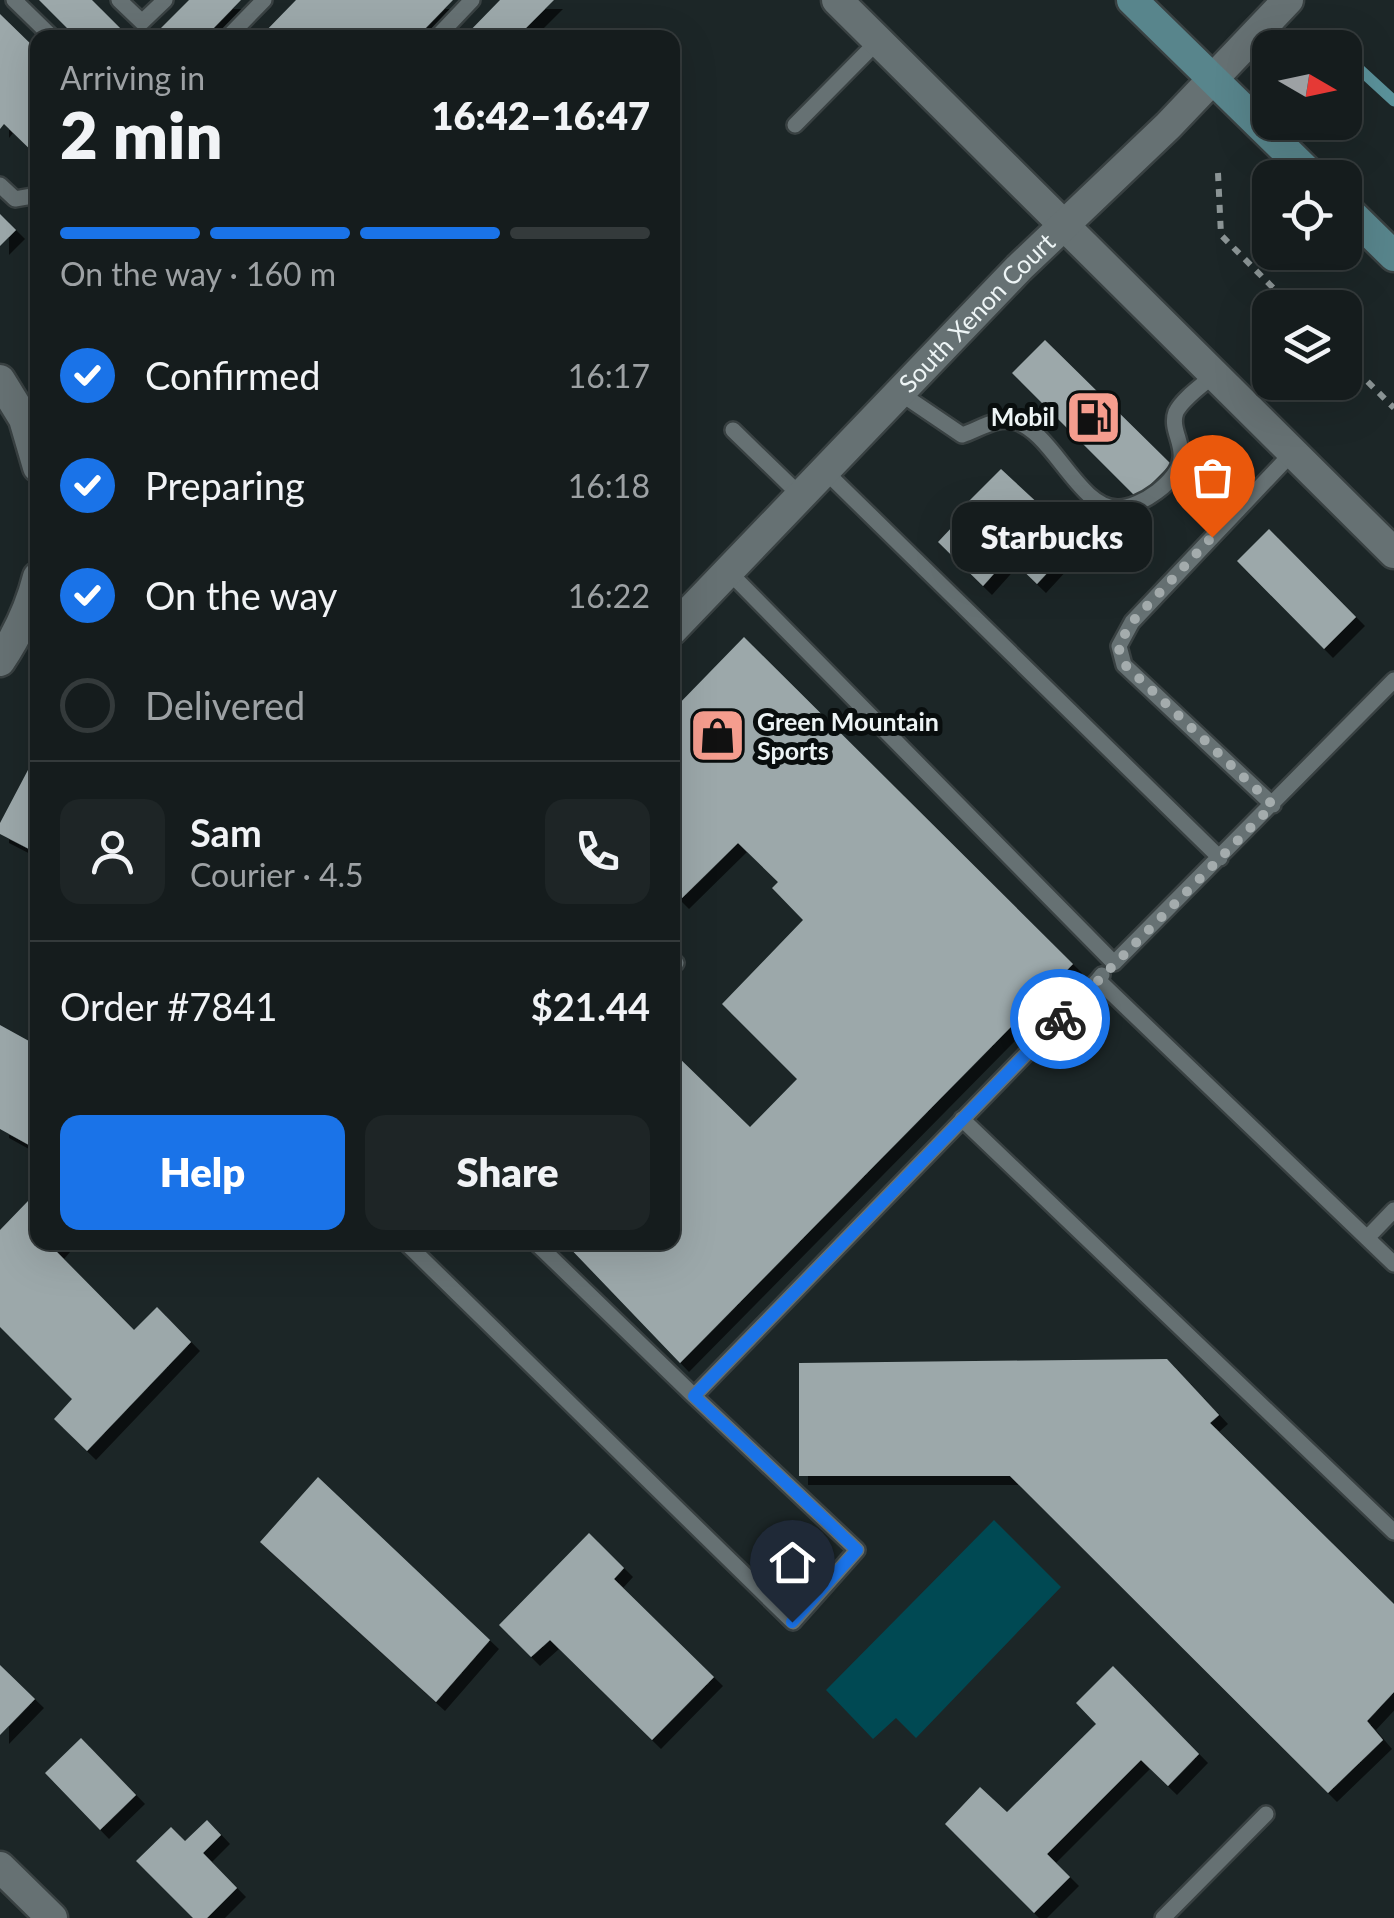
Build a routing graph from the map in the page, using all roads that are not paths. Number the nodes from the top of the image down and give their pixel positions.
1 (14, 0) edge
2 (119, 0) edge
3 (164, 0) edge
4 (264, 0) edge
5 (472, 0) edge
6 (837, 0) edge
7 (1132, 0) edge
8 (1288, 0) edge
9 (45, 30) edge
10 (235, 30) edge
11 (444, 30) edge
12 (878, 40) junction
13 (1212, 78) junction
14 (795, 125) dead end
15 (1296, 160) edge
16 (0, 184) edge
17 (30, 197) edge
18 (1064, 223) junction
19 (1362, 225) edge
20 (1394, 256) edge
21 (1215, 374) junction
22 (0, 380) edge
23 (900, 393) junction
24 (733, 430) dead end
25 (30, 440) edge
26 (1293, 452) junction
27 (825, 471) junction
28 (801, 496) junction
29 (1394, 553) edge
30 (729, 572) junction
31 (30, 606) edge
32 (680, 622) edge
33 (27, 636) edge
34 (0, 662) edge
35 (1391, 688) edge
36 (1273, 805) junction
37 (1220, 858) junction
38 (1114, 963) junction
39 (1098, 980) junction
40 (962, 1119) junction
41 (1394, 1210) edge
42 (1367, 1238) junction
43 (413, 1250) edge
44 (544, 1250) edge
45 (1394, 1264) edge
46 (694, 1396) junction
47 (1394, 1532) edge
48 (1266, 1814) dead end
49 (0, 1867) edge
50 (52, 1918) edge
51 (1163, 1918) edge

1 - 9 lane
2 - 3 lane
4 - 10 lane
5 - 11 lane
6 - 12 street
7 - 13 main road
8 - 13 street, South Xenon Court
12 - 14 lane
12 - 18 street
13 - 15 main road
13 - 18 street, South Xenon Court
16 - 17 lane
18 - 21 street
18 - 23 street, South Xenon Court
19 - 20 main road
21 - 23 lane
21 - 26 street
22 - 25 street
23 - 27 street, South Xenon Court
24 - 28 lane
26 - 29 street
26 - 36 lane
27 - 28 street, South Xenon Court
27 - 37 lane
28 - 30 street, South Xenon Court
30 - 32 street, South Xenon Court
30 - 38 lane
31 - 33 street
33 - 34 street
35 - 36 lane
36 - 37 lane
37 - 38 lane
38 - 39 lane
39 - 40 lane
39 - 42 lane
40 - 46 lane
40 - 47 lane
41 - 42 lane
42 - 45 lane
43 - 46 lane
44 - 46 lane
48 - 51 lane
49 - 50 street

